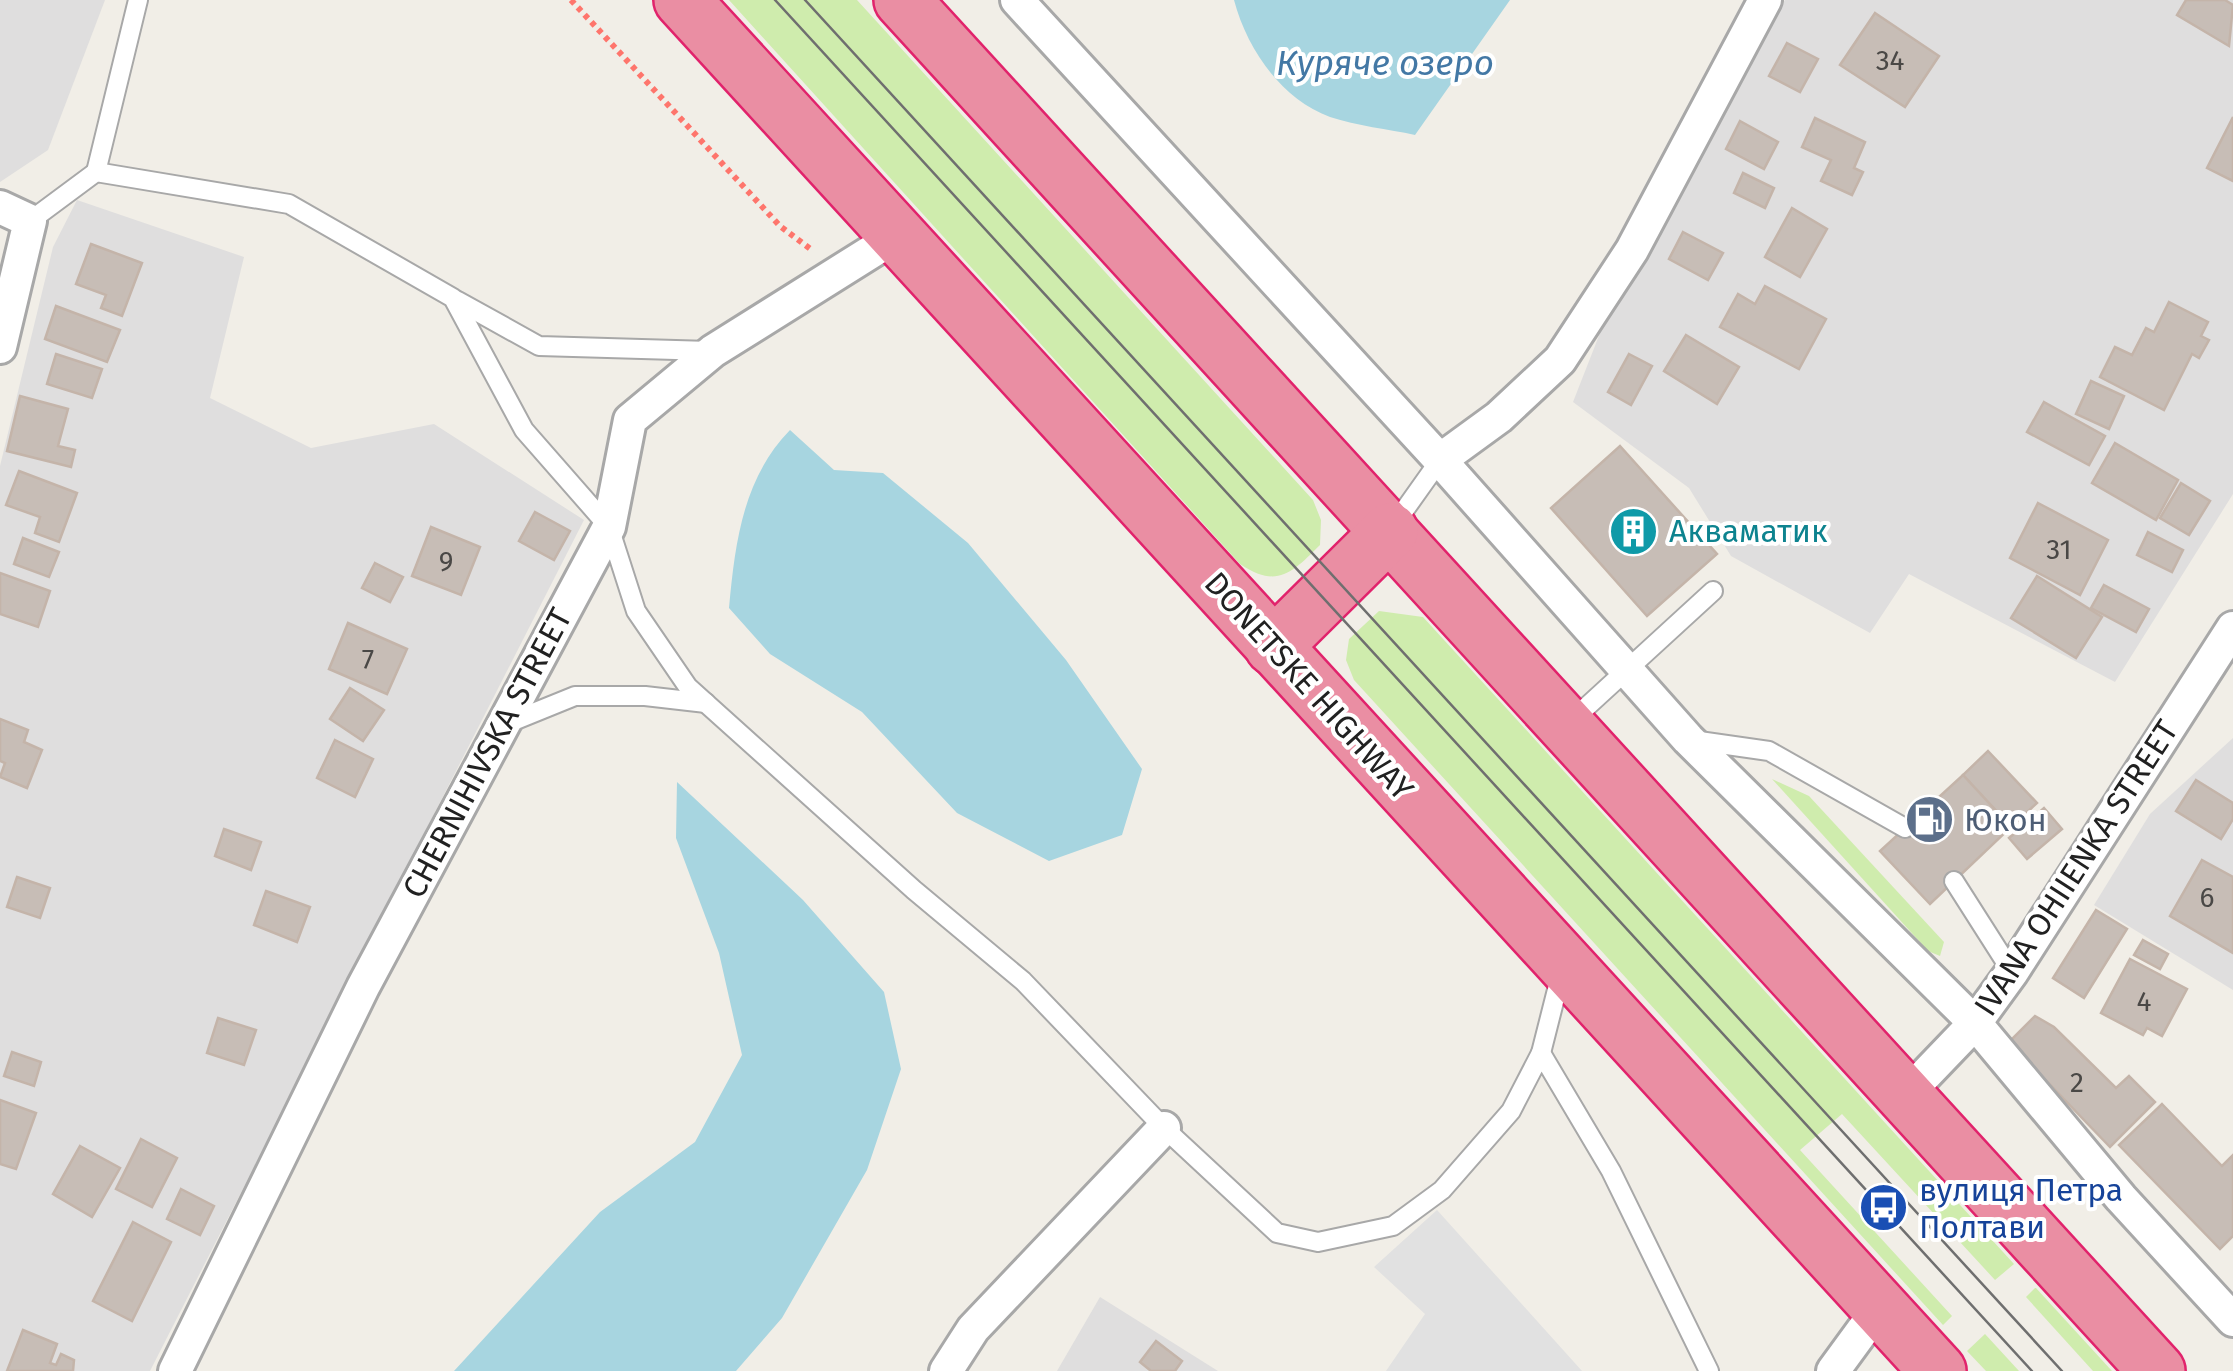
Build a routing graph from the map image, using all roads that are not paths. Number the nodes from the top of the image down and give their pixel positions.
1 (138, 0) edge
2 (682, 0) edge
3 (902, 0) edge
4 (1017, 0) edge
5 (1765, 0) edge
6 (96, 172) junction
7 (15, 214) edge
8 (898, 235) junction
9 (453, 298) junction
10 (0, 347) edge
11 (713, 351) junction
12 (1440, 460) junction
13 (609, 527) junction
14 (1390, 530) junction
15 (1713, 590) dead end
16 (2233, 628) edge
17 (1273, 647) junction
18 (1626, 670) junction
19 (706, 704) junction
20 (500, 726) junction
21 (1566, 726) junction
22 (1688, 739) junction
23 (1905, 828) dead end
24 (1954, 880) dead end
25 (1564, 964) junction
26 (2012, 972) junction
27 (1974, 1023) junction
28 (1541, 1053) junction
29 (1905, 1096) junction
30 (1164, 1128) junction
31 (1879, 1308) junction
32 (2233, 1320) edge
33 (176, 1371) edge
34 (946, 1371) edge
35 (1710, 1371) edge
36 (1832, 1371) edge
37 (1938, 1371) edge
38 (2158, 1371) edge

1 - 6 lane
2 - 8 highway, DONETSKE HIGHWAY
3 - 14 highway
4 - 12 street
5 - 12 street
6 - 7 lane
6 - 9 lane
7 - 10 street
8 - 11 street, CHERNIHIVSKA STREET
8 - 17 highway, DONETSKE HIGHWAY
9 - 11 lane
9 - 13 lane
11 - 13 street, CHERNIHIVSKA STREET
12 - 14 lane
12 - 18 street
13 - 19 lane
13 - 20 street, CHERNIHIVSKA STREET
14 - 17 highway
14 - 21 highway
15 - 18 lane
16 - 26 street, IVANA OHIIENKA STREET
17 - 25 highway, DONETSKE HIGHWAY
18 - 21 lane
18 - 22 street
19 - 20 lane
19 - 30 lane
20 - 33 street, CHERNIHIVSKA STREET
21 - 29 highway
22 - 23 lane
22 - 27 street
24 - 26 lane
25 - 28 lane
25 - 31 highway, DONETSKE HIGHWAY
26 - 27 street, IVANA OHIIENKA STREET
27 - 29 street, IVANA OHIIENKA STREET
27 - 32 street
28 - 30 lane
28 - 35 lane
29 - 38 highway
30 - 34 street
31 - 36 street
31 - 37 highway, DONETSKE HIGHWAY

